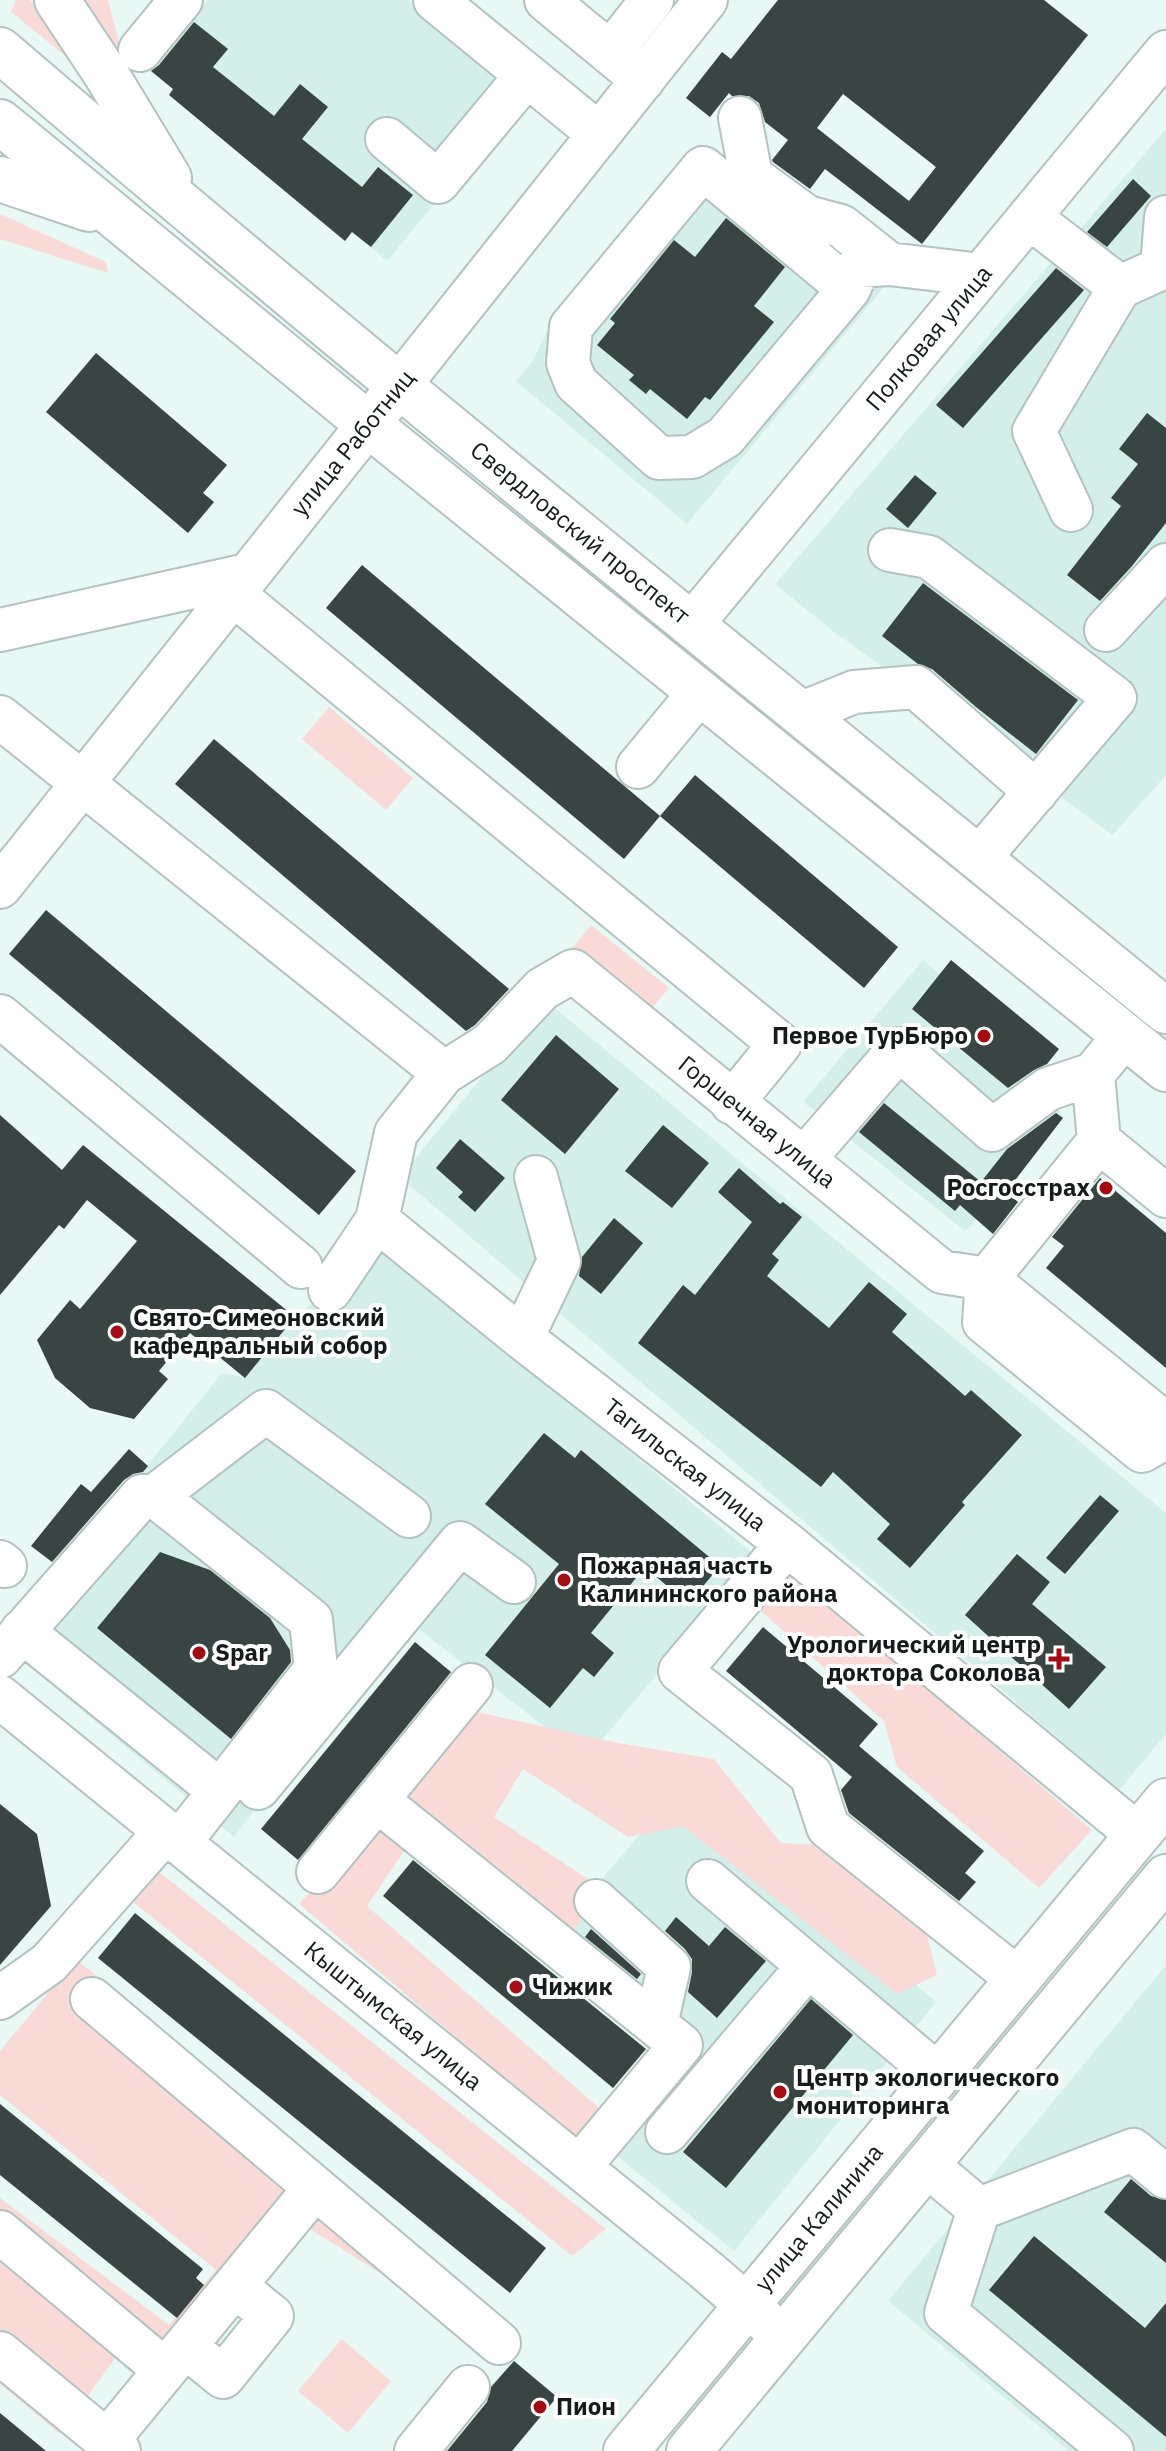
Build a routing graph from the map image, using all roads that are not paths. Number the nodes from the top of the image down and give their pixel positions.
1 (57, 0) edge
2 (181, 0) edge
3 (435, 0) edge
4 (546, 0) edge
5 (652, 0) edge
6 (706, 0) edge
7 (0, 50) edge
8 (140, 50) dead end
9 (1166, 52) edge
10 (610, 53) junction
11 (527, 75) junction
12 (643, 80) junction
13 (740, 118) dead end
14 (0, 122) edge
15 (599, 134) junction
16 (387, 139) dead end
17 (0, 179) edge
18 (188, 211) junction
19 (1029, 217) junction
20 (1166, 217) edge
21 (119, 221) junction
22 (889, 264) junction
23 (1164, 268) edge
24 (981, 275) junction
25 (1120, 287) junction
26 (849, 289) junction
27 (400, 387) junction
28 (369, 425) junction
29 (1071, 510) dead end
30 (890, 550) dead end
31 (1166, 565) edge
32 (240, 584) junction
33 (692, 624) junction
34 (0, 630) edge
35 (1106, 630) dead end
36 (700, 692) junction
37 (802, 713) junction
38 (0, 717) edge
39 (638, 767) dead end
40 (83, 782) junction
41 (1036, 792) junction
42 (979, 858) junction
43 (7, 863) edge
44 (1166, 1011) edge
45 (0, 1016) edge
46 (1125, 1035) junction
47 (1166, 1069) edge
48 (444, 1073) junction
49 (1093, 1074) junction
50 (732, 1103) junction
51 (1099, 1141) junction
52 (804, 1159) junction
53 (536, 1177) dead end
54 (1166, 1196) edge
55 (377, 1220) junction
56 (987, 1279) junction
57 (522, 1338) junction
58 (1166, 1435) edge
59 (155, 1496) junction
60 (409, 1516) dead end
61 (787, 1544) junction
62 (514, 1582) dead end
63 (11, 1644) edge
64 (471, 1685) dead end
65 (0, 1697) edge
66 (220, 1791) junction
67 (377, 1800) junction
68 (1166, 1801) edge
69 (1138, 1835) junction
70 (181, 1845) junction
71 (318, 1872) dead end
72 (708, 1881) dead end
73 (1160, 1896) edge
74 (596, 1901) dead end
75 (808, 1966) junction
76 (1018, 1979) junction
77 (0, 1998) edge
78 (92, 1999) dead end
79 (656, 2025) junction
80 (938, 2075) junction
81 (667, 2132) dead end
82 (927, 2165) junction
83 (579, 2167) junction
84 (1166, 2177) edge
85 (315, 2188) junction
86 (979, 2209) junction
87 (0, 2232) edge
88 (747, 2305) junction
89 (784, 2337) junction
90 (499, 2343) dead end
91 (0, 2353) edge
92 (175, 2358) junction
93 (468, 2387) dead end
94 (113, 2446) edge
95 (416, 2451) edge
96 (626, 2451) edge
97 (689, 2451) edge
98 (1112, 2451) edge

1 - 18 main road
2 - 8 street
3 - 11 street
4 - 10 street
5 - 10 street
6 - 12 street, улица Работниц
7 - 18 main road, Свердловский проспект
9 - 19 street, Полковая улица
10 - 12 street
11 - 15 street
11 - 16 street
12 - 15 street, улица Работниц
13 - 22 street
14 - 21 main road, Свердловский проспект
15 - 27 street, улица Работниц
17 - 21 main road
18 - 27 main road, Свердловский проспект
19 - 24 street, Полковая улица
19 - 25 street
20 - 23 street
21 - 28 main road, Свердловский проспект
22 - 24 street
22 - 26 street
23 - 25 street
24 - 33 street, Полковая улица
25 - 29 street
26 - 26 street
27 - 28 street, улица Работниц
27 - 33 main road, Свердловский проспект
28 - 32 street, улица Работниц
28 - 36 main road, Свердловский проспект
30 - 41 street
31 - 35 street
32 - 34 street
32 - 40 street, улица Работниц
32 - 50 street
33 - 37 main road, Свердловский проспект
36 - 39 street
36 - 46 main road, Свердловский проспект
37 - 41 street
37 - 42 main road, Свердловский проспект
38 - 40 street
40 - 43 street, улица Работниц
40 - 48 street
41 - 42 street
42 - 44 main road, Свердловский проспект
45 - 55 street
46 - 47 main road, Свердловский проспект
46 - 49 street
48 - 50 street, Горшечная улица
48 - 55 street
49 - 51 street
49 - 52 street
50 - 52 street, Горшечная улица
51 - 54 street
51 - 56 street
52 - 56 street, Горшечная улица
53 - 57 street
55 - 57 street, Тагильская улица
56 - 58 street
57 - 61 street, Тагильская улица
59 - 60 street
59 - 63 street
59 - 66 street
61 - 69 street, Тагильская улица
61 - 76 street
62 - 70 street
63 - 66 street
64 - 67 street
65 - 70 street, Кыштымская улица
66 - 70 street
67 - 71 street
67 - 79 street
68 - 69 main road, улица Калинина
69 - 76 main road, улица Калинина
70 - 77 street
70 - 83 street, Кыштымская улица
72 - 75 street
73 - 82 main road, улица Калинина
74 - 79 street
75 - 80 street
75 - 81 street
76 - 80 main road, улица Калинина
78 - 85 street
79 - 83 street
80 - 88 main road, улица Калинина
82 - 86 street
82 - 89 main road, улица Калинина
83 - 88 street, Кыштымская улица
84 - 86 street
85 - 90 street
85 - 92 street
86 - 98 street
87 - 92 street
88 - 89 street, Кыштымская улица
88 - 96 main road, улица Калинина
89 - 97 main road, улица Калинина
91 - 94 street
92 - 94 street
93 - 95 street

